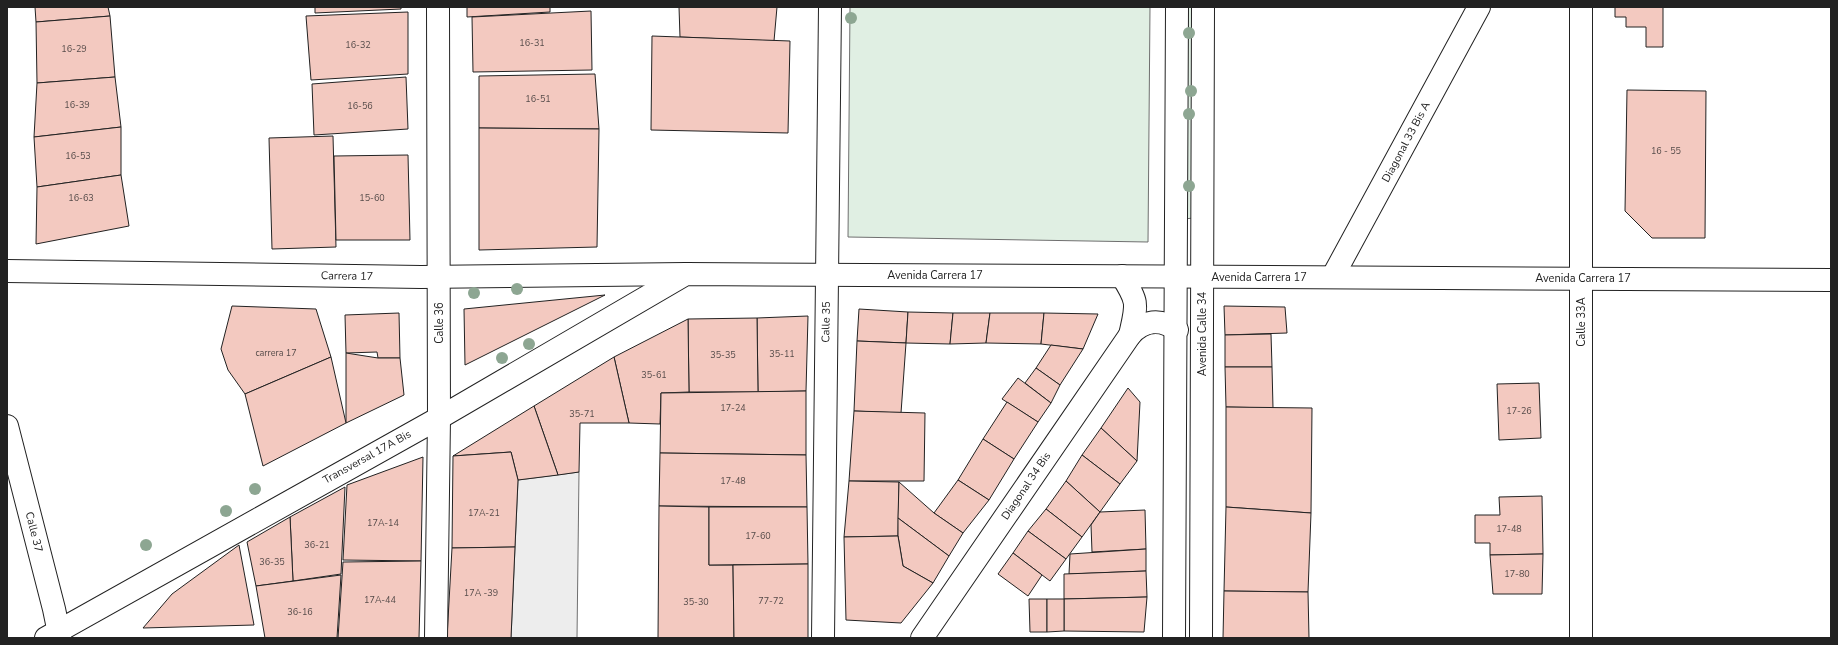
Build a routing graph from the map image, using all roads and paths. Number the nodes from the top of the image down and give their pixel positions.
1 (438, 7) edge
2 (830, 7) edge
3 (1177, 7) edge
4 (1203, 7) edge
5 (1479, 7) edge
6 (1581, 7) edge
7 (7, 271) edge
8 (686, 274) junction
9 (827, 275) junction
10 (1122, 276) junction
11 (1176, 276) junction
12 (1332, 276) junction
13 (439, 277) junction
14 (1202, 277) junction
15 (1581, 278) junction
16 (1831, 280) edge
17 (1177, 330) junction
18 (1130, 335) junction
19 (439, 418) junction
20 (7, 426) edge
21 (55, 636) edge
22 (436, 638) edge
23 (823, 638) edge
24 (922, 638) edge
25 (1174, 638) edge
26 (1201, 638) edge
27 (1581, 638) edge

1 - 13 street, Calle 36
2 - 9 street, Calle 35
3 - 11 street
4 - 14 street, Avenida Calle 34
5 - 12 street, Diagonal 33 Bis A
6 - 15 street, Calle 33A
7 - 13 street, Carrera 17
8 - 9 street, Avenida Carrera 17
8 - 13 street, Carrera 17
8 - 19 street, Transversal 17A Bis
9 - 10 street, Avenida Carrera 17
9 - 23 street, Calle 35
10 - 11 street, Avenida Carrera 17
10 - 18 street, Diagonal 34 Bis
11 - 14 street, Avenida Carrera 17
11 - 17 street
12 - 14 street, Avenida Carrera 17
12 - 15 street, Avenida Carrera 17
13 - 19 street, Calle 36
14 - 26 street, Avenida Calle 34
15 - 16 street, Avenida Carrera 17
15 - 27 street, Calle 33A
17 - 18 street, Diagonal 34 Bis
17 - 25 street
18 - 24 street, Diagonal 34 Bis
19 - 21 street, Transversal 17A Bis
19 - 22 street, Calle 36
20 - 21 street, Calle 37

